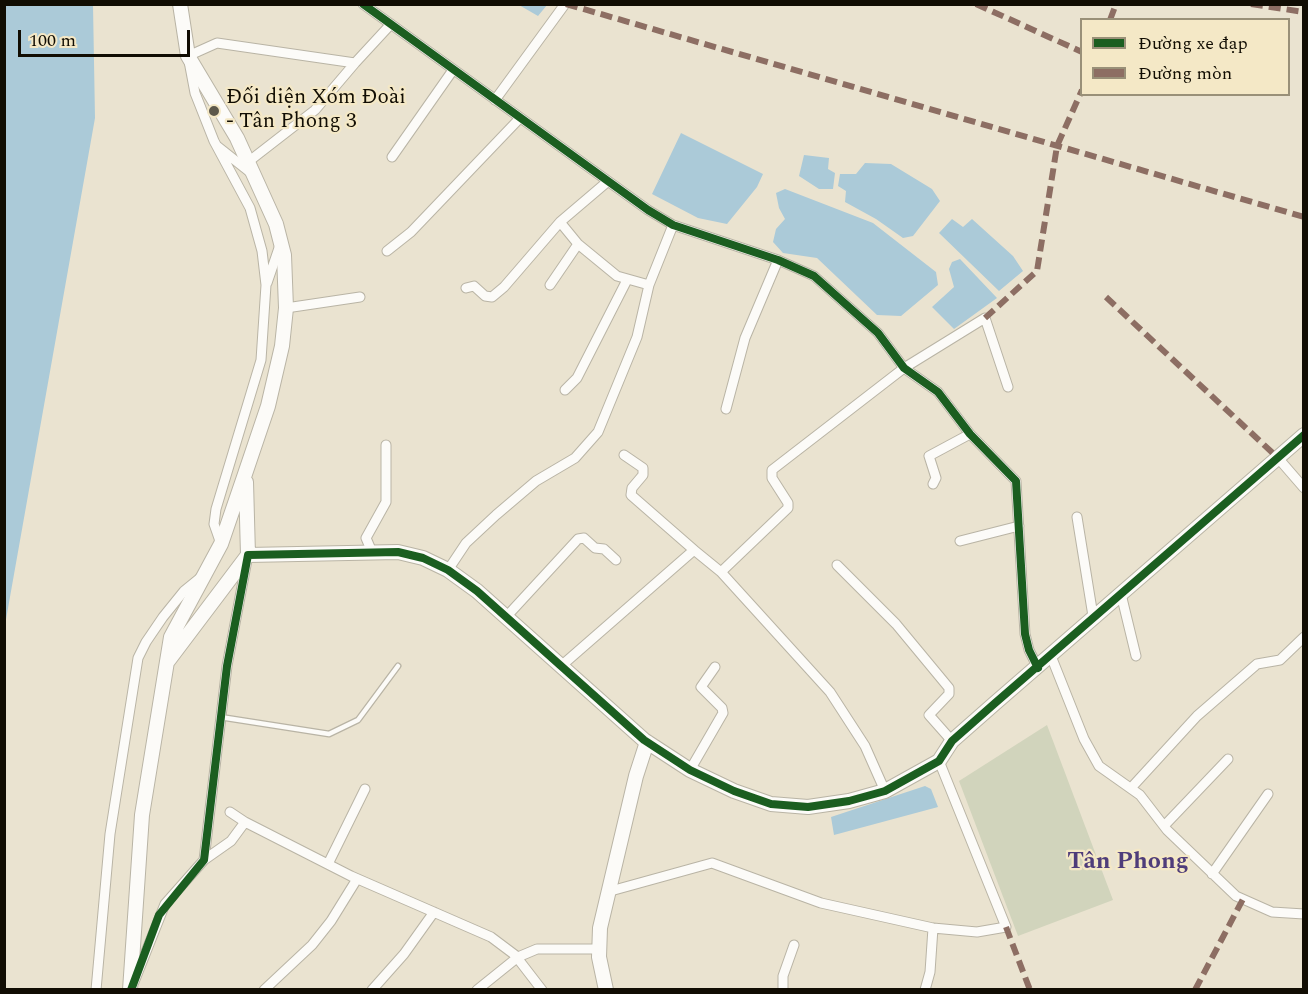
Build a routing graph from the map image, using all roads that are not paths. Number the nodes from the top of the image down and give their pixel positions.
1 (180, 4) edge
2 (363, 4) edge
3 (565, 4) edge
4 (391, 24) junction
5 (188, 56) junction
6 (355, 63) junction
7 (453, 70) junction
8 (495, 100) junction
9 (520, 118) junction
10 (216, 144) junction
11 (392, 157) dead end
12 (248, 162) junction
13 (254, 176) junction
14 (607, 182) junction
15 (560, 222) junction
16 (673, 225) junction
17 (281, 242) junction
18 (578, 244) junction
19 (387, 250) dead end
20 (778, 260) junction
21 (627, 280) junction
22 (266, 285) junction
23 (550, 285) dead end
24 (649, 285) junction
25 (466, 288) dead end
26 (360, 297) dead end
27 (286, 308) junction
28 (904, 368) junction
29 (1008, 387) dead end
30 (565, 390) dead end
31 (726, 409) dead end
32 (970, 434) junction
33 (1304, 435) edge
34 (386, 445) dead end
35 (624, 455) dead end
36 (1278, 458) junction
37 (245, 474) junction
38 (933, 484) dead end
39 (1304, 488) edge
40 (1077, 517) dead end
41 (1019, 526) junction
42 (960, 541) dead end
43 (221, 544) junction
44 (694, 550) junction
45 (372, 552) junction
46 (248, 555) junction
47 (616, 560) dead end
48 (837, 565) dead end
49 (448, 570) junction
50 (721, 572) junction
51 (205, 575) junction
52 (1120, 594) junction
53 (507, 616) junction
54 (1093, 616) junction
55 (1304, 637) edge
56 (1051, 656) junction
57 (1136, 656) dead end
58 (165, 665) junction
59 (398, 666) dead end
60 (560, 667) junction
61 (715, 667) dead end
62 (1038, 668) junction
63 (220, 717) junction
64 (952, 741) junction
65 (647, 742) junction
66 (1228, 759) dead end
67 (939, 760) junction
68 (690, 770) junction
69 (1131, 788) junction
70 (365, 789) dead end
71 (885, 791) junction
72 (1268, 794) dead end
73 (230, 812) dead end
74 (245, 822) junction
75 (1164, 826) junction
76 (204, 860) junction
77 (328, 864) junction
78 (1212, 874) junction
79 (357, 879) junction
80 (607, 892) junction
81 (434, 912) junction
82 (1304, 914) edge
83 (933, 928) junction
84 (794, 945) dead end
85 (598, 949) junction
86 (518, 957) junction
87 (96, 990) edge
88 (131, 990) edge
89 (264, 990) edge
90 (372, 990) edge
91 (477, 990) edge
92 (542, 990) edge
93 (606, 990) edge
94 (783, 990) edge
95 (925, 990) edge

1 - 5 street
2 - 4 street
3 - 8 street
4 - 6 street
4 - 7 street
5 - 6 street
5 - 10 street
5 - 12 street
6 - 12 street
7 - 8 street
7 - 11 street
8 - 9 street
9 - 14 street
9 - 19 street
10 - 13 street
10 - 22 street
12 - 13 street
13 - 17 street
14 - 15 street
14 - 16 street
15 - 18 street
15 - 25 street
16 - 20 street
16 - 24 street
17 - 22 street
17 - 27 street
18 - 21 street
18 - 23 street
20 - 28 street
20 - 31 street
21 - 24 street
21 - 30 street
22 - 43 street
24 - 49 street
26 - 27 street
27 - 37 street
28 - 29 street
28 - 32 street
28 - 50 street
32 - 38 street
32 - 41 street
33 - 36 street
34 - 45 street
35 - 44 street
36 - 39 street
36 - 52 street
37 - 43 street
37 - 46 street
40 - 54 street
41 - 42 street
41 - 62 street
43 - 51 street
44 - 50 street
44 - 60 street
45 - 46 street
45 - 49 street
46 - 58 street
46 - 63 street
47 - 53 street
48 - 64 street
49 - 53 street
50 - 71 street
51 - 58 street
51 - 87 street
52 - 54 street
52 - 57 street
53 - 60 street
54 - 56 street
55 - 69 street
56 - 62 street
56 - 69 street
58 - 88 street
59 - 63 lane
60 - 65 street
61 - 68 street
62 - 64 street
63 - 76 street
64 - 67 street
65 - 68 street
65 - 80 street
66 - 75 street
67 - 71 street
67 - 83 street
68 - 71 street
69 - 75 street
70 - 77 street
72 - 78 street
73 - 74 street
74 - 76 street
74 - 77 street
75 - 78 street
76 - 88 street
77 - 79 street
78 - 82 street
79 - 81 street
79 - 89 street
80 - 83 street
80 - 85 street
81 - 86 street
81 - 90 street
83 - 95 street
84 - 94 street
85 - 86 street
85 - 93 street
86 - 91 street
86 - 92 street

